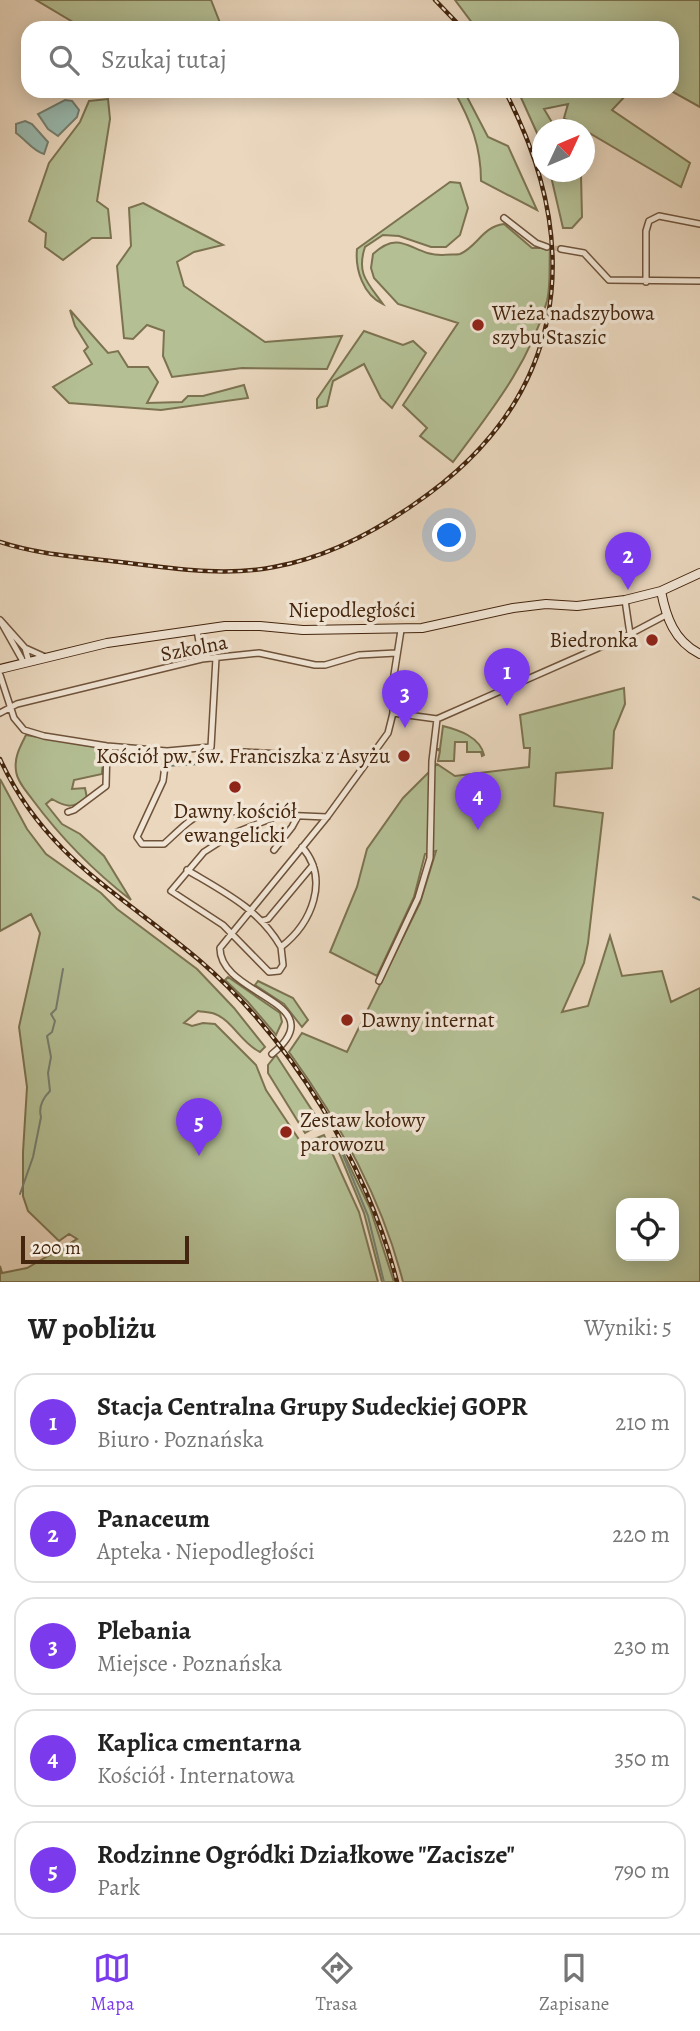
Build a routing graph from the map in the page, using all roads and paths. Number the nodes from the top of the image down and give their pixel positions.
1 (504, 218) dead end
2 (700, 224) edge
3 (547, 247) tunnel mouth
4 (561, 249) tunnel mouth
5 (700, 281) edge
6 (646, 282) junction
7 (700, 573) edge
8 (661, 591) junction
9 (625, 600) junction
10 (666, 615) junction
11 (1, 621) edge
12 (197, 630) junction
13 (401, 630) junction
14 (630, 634) junction
15 (13, 648) junction
16 (25, 648) junction
17 (396, 653) junction
18 (700, 654) edge
19 (46, 657) junction
20 (216, 658) junction
21 (202, 659) junction
22 (27, 662) junction
23 (4, 668) edge
24 (0, 675) edge
25 (10, 708) junction
26 (0, 713) edge
27 (393, 713) junction
28 (437, 719) junction
29 (107, 746) junction
30 (167, 751) junction
31 (244, 752) dead end
32 (369, 759) junction
33 (68, 812) dead end
34 (249, 812) dead end
35 (298, 816) junction
36 (327, 817) junction
37 (302, 847) junction
38 (274, 850) dead end
39 (313, 865) junction
40 (187, 870) junction
41 (250, 909) junction
42 (262, 921) junction
43 (231, 932) junction
44 (281, 947) junction
45 (379, 981) dead end
46 (272, 1054) dead end

1 - 3 street
2 - 6 street
4 - 6 street
5 - 6 street
7 - 8 main road, Niepodległości
8 - 9 main road, Niepodległości
8 - 10 main road
9 - 13 main road, Niepodległości
9 - 14 street
10 - 14 street
10 - 18 main road
11 - 15 street
11 - 16 street
12 - 13 main road, Niepodległości
12 - 19 main road, Niepodległości
12 - 21 street
13 - 17 street
14 - 28 street
15 - 22 street
15 - 23 street
16 - 19 street
16 - 22 street
17 - 20 street, Szkolna
17 - 27 street
19 - 22 main road, Niepodległości
20 - 21 street, Szkolna
20 - 30 street
21 - 25 street, Szkolna
22 - 23 main road, Niepodległości
24 - 25 street
25 - 26 street, Szkolna
25 - 29 street
27 - 28 street
27 - 32 street
28 - 45 street
29 - 30 street
29 - 33 street
30 - 34 street
31 - 32 street
32 - 36 street
35 - 36 street
35 - 38 street
35 - 40 street
36 - 37 street
37 - 39 street
37 - 41 street
39 - 42 street
39 - 44 street
40 - 41 street
40 - 43 street
41 - 42 street
41 - 43 street
42 - 44 street
43 - 44 street
43 - 46 street

